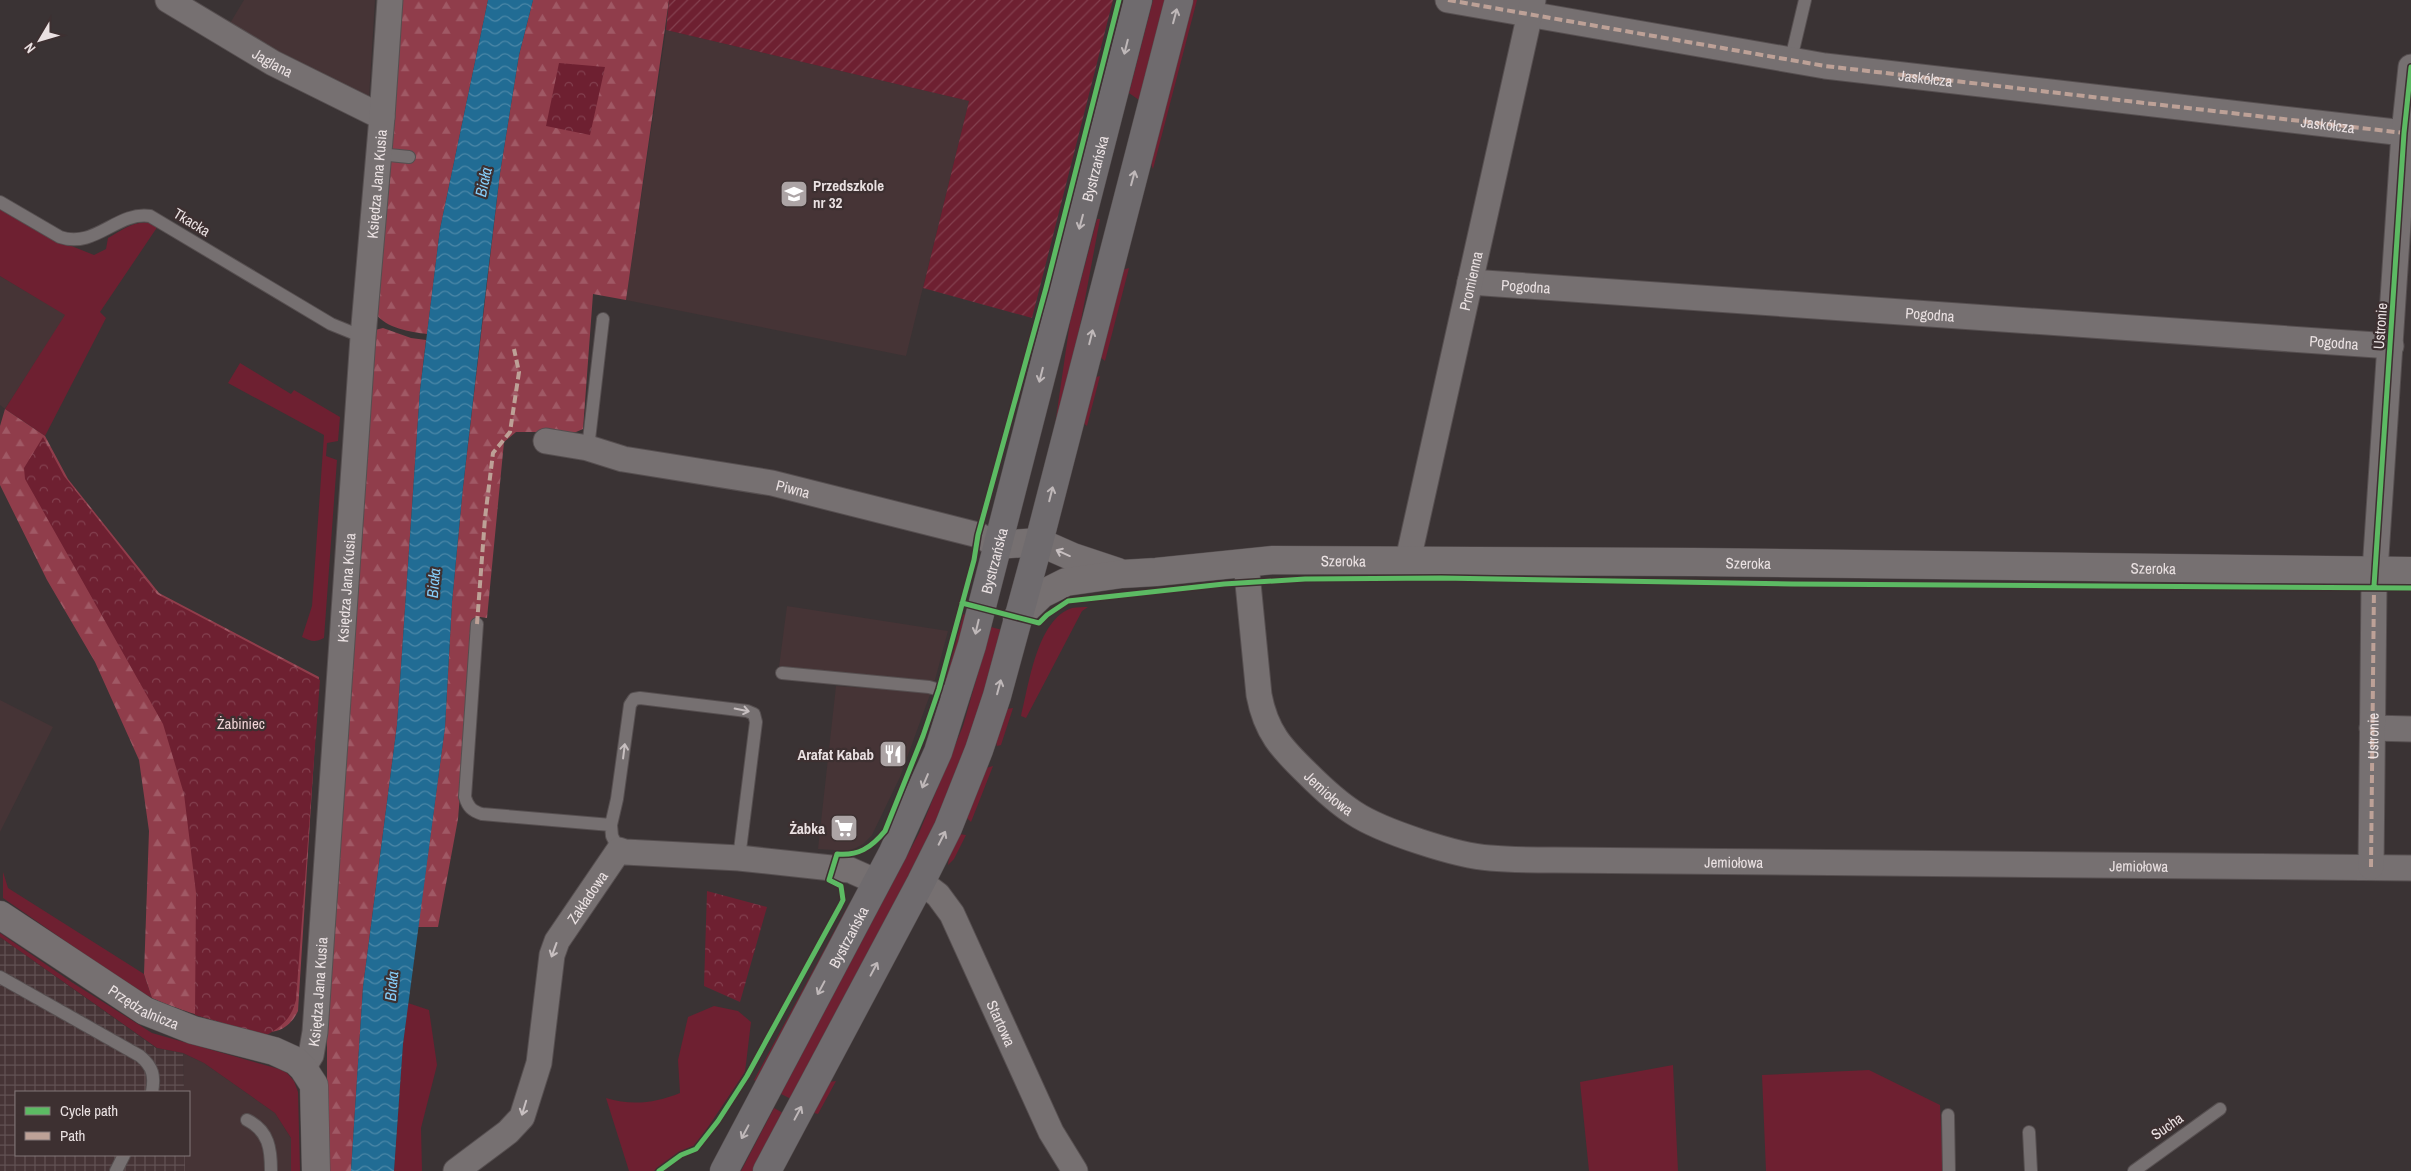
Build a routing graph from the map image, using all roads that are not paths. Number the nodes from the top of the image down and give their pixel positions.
1 (168, 0) edge
2 (390, 0) edge
3 (1138, 0) edge
4 (1179, 0) edge
5 (1448, 0) edge
6 (1804, 0) edge
7 (1532, 7) edge
8 (1791, 59) junction
9 (2411, 67) edge
10 (1113, 97) junction
11 (1150, 114) junction
12 (382, 117) junction
13 (2404, 133) junction
14 (379, 154) junction
15 (409, 156) dead end
16 (0, 202) edge
17 (1470, 282) junction
18 (603, 319) dead end
19 (363, 337) junction
20 (2391, 346) junction
21 (546, 441) dead end
22 (588, 448) junction
23 (1038, 542) junction
24 (997, 546) junction
25 (1408, 560) junction
26 (1246, 563) junction
27 (2375, 570) junction
28 (2411, 571) edge
29 (1030, 572) junction
30 (1122, 574) junction
31 (1066, 582) junction
32 (1018, 618) junction
33 (477, 624) dead end
34 (782, 672) dead end
35 (957, 695) junction
36 (2372, 728) junction
37 (2411, 729) edge
38 (611, 825) junction
39 (619, 850) junction
40 (739, 858) junction
41 (2371, 867) junction
42 (2411, 868) edge
43 (877, 882) junction
44 (920, 882) junction
45 (0, 915) edge
46 (0, 977) edge
47 (303, 1068) junction
48 (152, 1091) edge
49 (2220, 1109) dead end
50 (1948, 1115) dead end
51 (247, 1120) dead end
52 (2029, 1132) dead end
53 (124, 1156) edge
54 (116, 1171) edge
55 (271, 1171) edge
56 (316, 1171) edge
57 (456, 1171) edge
58 (724, 1171) edge
59 (767, 1171) edge
60 (1076, 1171) edge
61 (1949, 1171) edge
62 (2031, 1171) edge
63 (2134, 1171) edge

1 - 12 street, Jaglana
2 - 12 street, Księdza Jana Kusia
3 -> 10 main road, Bystrzańska
11 -> 4 main road
5 - 7 street, Jaskółcza
6 - 8 lane
7 - 8 street, Jaskółcza
7 - 17 street, Promienna
8 - 13 street, Jaskółcza
9 - 13 street, Ustronie
10 - 11 main road
10 -> 24 main road, Bystrzańska
23 -> 11 main road
12 - 14 street, Księdza Jana Kusia
13 - 20 street, Ustronie
14 - 15 lane
14 - 19 street, Księdza Jana Kusia
16 - 19 lane, Tkacka
17 - 20 street, Pogodna
17 - 25 street, Promienna
18 - 22 lane
19 - 47 street, Księdza Jana Kusia
20 - 27 street, Ustronie
21 - 22 street, Piwna
22 - 24 street, Piwna
23 - 24 street
23 - 29 main road
30 -> 23 street, Szeroka
24 - 29 street, Szeroka
24 -> 35 main road, Bystrzańska
25 - 26 street, Szeroka
25 - 27 street, Szeroka
26 - 30 street, Szeroka
26 - 41 street, Jemiołowa
27 - 28 street, Szeroka
27 - 36 street, Ustronie
29 - 31 street, Szeroka
29 - 32 main road
30 - 31 street, Szeroka
31 - 32 street, Szeroka
44 -> 32 main road
33 - 38 lane
34 - 35 lane
35 -> 43 main road, Bystrzańska
36 - 37 street
36 - 41 street, Ustronie
38 - 39 lane
38 -> 40 lane
39 - 40 street
39 -> 57 street, Zakładowa
40 - 43 street
41 - 42 street, Jemiołowa
43 -> 58 main road, Bystrzańska
59 -> 44 main road
44 - 60 street, Startowa
45 - 47 street, Przędzalnicza
46 - 48 lane
47 - 56 street, Księdza Jana Kusia
49 - 63 lane, Sucha
50 - 61 lane
51 - 55 lane
52 - 62 lane
53 - 54 lane

